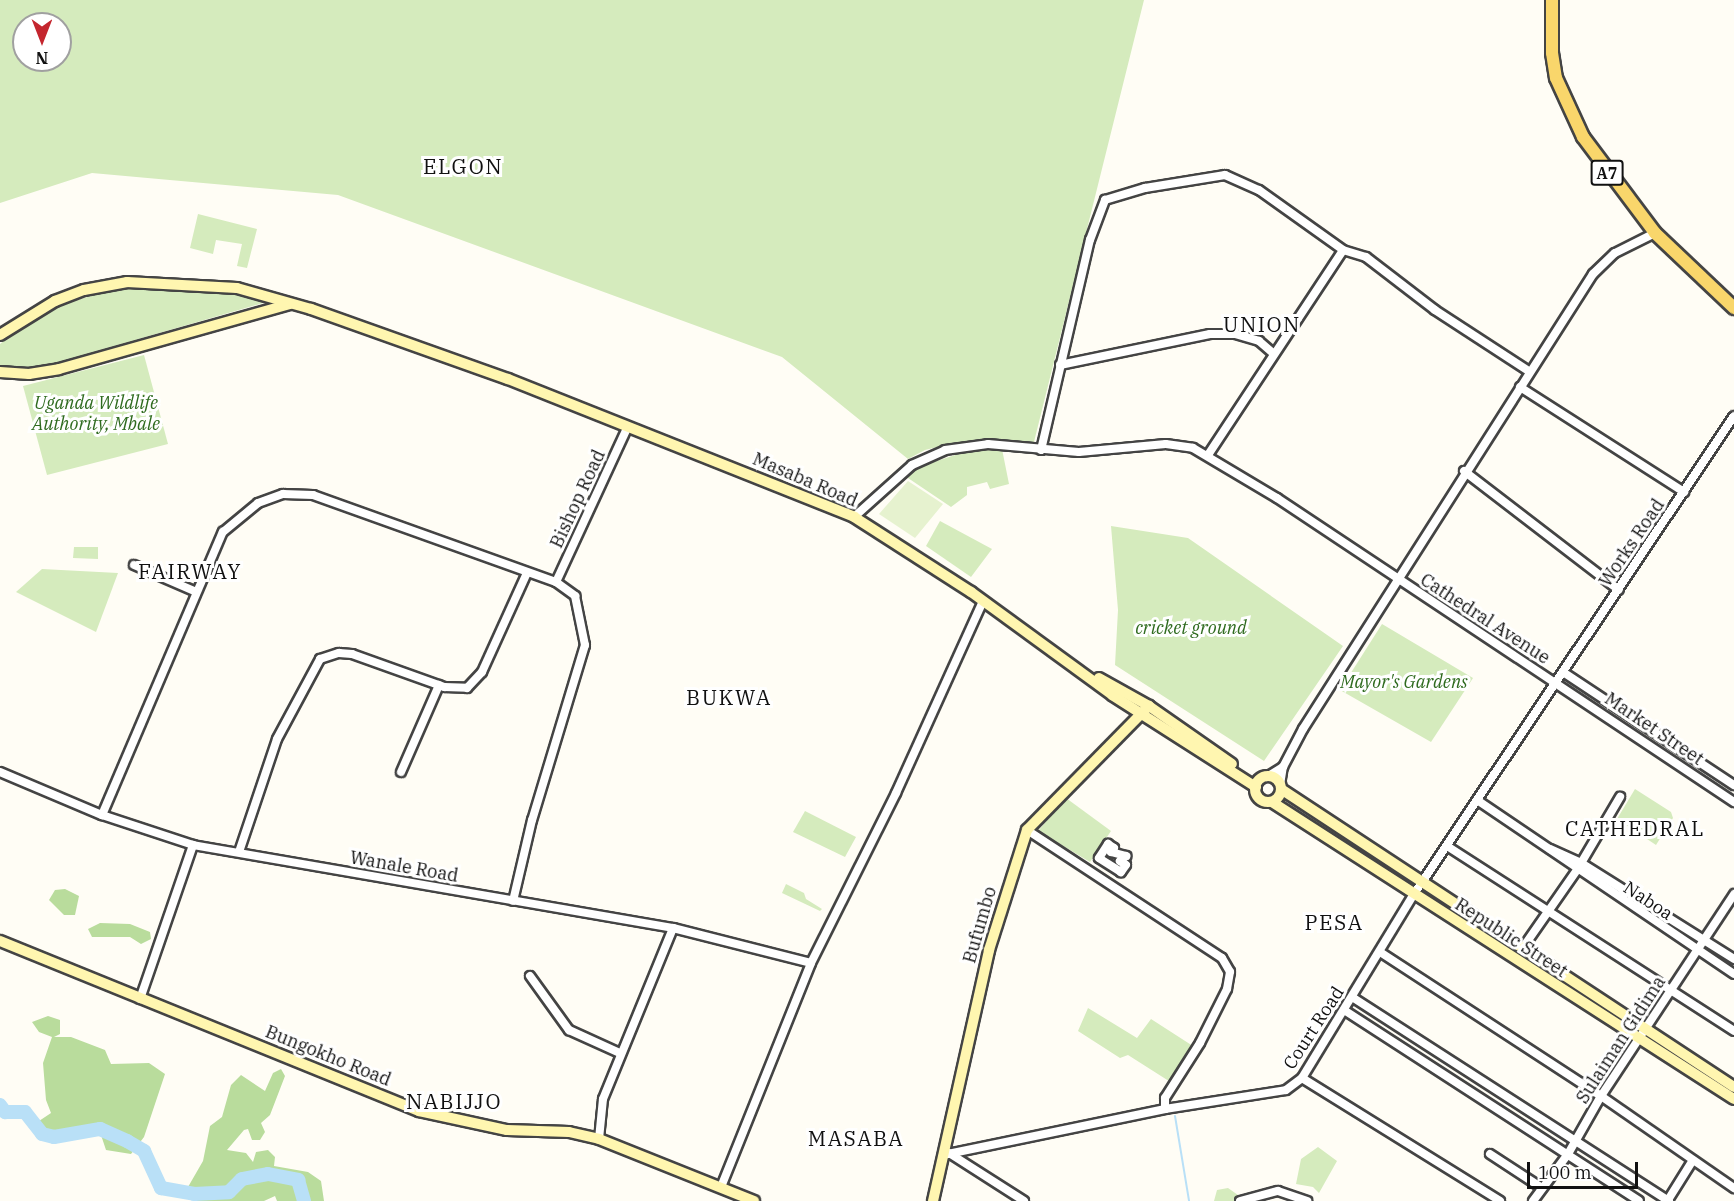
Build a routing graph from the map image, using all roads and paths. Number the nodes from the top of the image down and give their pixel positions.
1 (1552, 0) edge
2 (1655, 233) junction
3 (1343, 250) junction
4 (291, 304) junction
5 (1734, 308) edge
6 (0, 335) edge
7 (1273, 353) junction
8 (1060, 365) junction
9 (0, 372) edge
10 (1530, 372) junction
11 (1520, 387) junction
12 (1734, 416) edge
13 (627, 428) junction
14 (1041, 450) junction
15 (1208, 455) junction
16 (1464, 471) junction
17 (1684, 492) junction
18 (854, 517) junction
19 (134, 565) dead end
20 (527, 573) junction
21 (1398, 580) junction
22 (556, 582) junction
23 (1619, 590) junction
24 (194, 591) junction
25 (983, 601) junction
26 (1563, 672) junction
27 (1555, 684) junction
28 (439, 685) junction
29 (1146, 710) junction
30 (1638, 721) junction
31 (1630, 732) junction
32 (1283, 767) junction
33 (0, 772) edge
34 (401, 772) dead end
35 (1261, 781) junction
36 (1734, 785) edge
37 (1280, 787) junction
38 (1620, 797) dead end
39 (1477, 800) junction
40 (1272, 802) junction
41 (1734, 802) edge
42 (102, 815) junction
43 (1027, 830) junction
44 (1108, 844) joint
45 (193, 845) junction
46 (1447, 846) junction
47 (239, 852) junction
48 (1579, 867) junction
49 (1423, 882) junction
50 (1414, 894) junction
51 (1734, 894) edge
52 (513, 901) junction
53 (1548, 910) junction
54 (673, 928) junction
55 (1704, 940) junction
56 (0, 941) edge
57 (1522, 949) junction
58 (1697, 951) junction
59 (1380, 952) junction
60 (1734, 959) edge
61 (811, 963) junction
62 (1734, 974) edge
63 (530, 976) dead end
64 (1672, 989) junction
65 (1352, 997) junction
66 (140, 999) junction
67 (1344, 1010) junction
68 (1734, 1031) edge
69 (1642, 1034) junction
70 (620, 1053) junction
71 (1302, 1078) junction
72 (1734, 1087) edge
73 (1601, 1096) junction
74 (1734, 1099) edge
75 (1165, 1109) junction
76 (599, 1139) junction
77 (1576, 1140) junction
78 (946, 1154) junction
79 (1490, 1154) dead end
80 (1568, 1154) junction
81 (1693, 1160) junction
82 (721, 1187) junction
83 (1542, 1188) junction
84 (1734, 1188) edge
85 (754, 1201) edge
86 (933, 1201) edge
87 (1024, 1201) edge
88 (1240, 1201) edge
89 (1307, 1201) edge
90 (1500, 1201) edge
91 (1533, 1201) edge
92 (1639, 1201) edge
93 (1669, 1201) edge

1 - 2 main road, A7
2 - 5 main road, A7
2 - 10 street
3 - 7 street
3 - 8 street
3 - 10 street
4 - 6 street, Masaba Road
4 - 9 street
4 - 13 street, Masaba Road
7 - 8 street
7 - 15 street
8 - 14 street
10 - 11 street
11 - 16 street
11 - 17 street
12 - 17 street, Works Road
13 - 18 street, Masaba Road
13 - 22 street, Bishop Road
14 - 15 street, Cathedral Avenue
14 - 18 street, Cathedral Avenue
15 - 21 street, Cathedral Avenue
16 - 21 street
16 - 23 street
17 - 23 street, Works Road
18 - 25 street, Masaba Road
19 - 24 street
20 - 22 street
20 - 24 street
20 - 28 street
21 - 27 street, Cathedral Avenue
21 - 32 street
22 - 52 street
23 - 26 street, Works Road
24 - 42 street
25 - 29 street, Masaba Road
25 - 61 street
26 - 27 street, Works Road
26 - 30 street, Market Street
27 - 31 street, Market Street
27 - 39 street, Court Road
28 - 34 street
28 - 47 street
29 - 35 street, Masaba Road
29 - 43 street, Bufumbo
30 - 31 street
30 - 36 street, Market Street
31 - 41 street, Market Street
32 - 35 street
32 - 37 street
33 - 42 street, Wanale Road
35 - 37 street, Republic Street
35 - 40 street, Republic Street
37 - 40 street
37 - 49 street, Republic Street
38 - 48 street
39 - 46 street, Court Road
39 - 48 street, Naboa
40 - 50 street, Republic Street
42 - 45 street, Wanale Road
43 - 75 street
43 - 78 street, Bufumbo
44 - 44 street
45 - 47 street, Wanale Road
45 - 66 street
46 - 49 street, Court Road
46 - 53 street
47 - 52 street, Wanale Road
48 - 53 street
48 - 55 street, Naboa
48 - 58 street, Naboa
49 - 50 street, Court Road
49 - 57 street, Republic Street
50 - 59 street, Court Road
50 - 69 street, Republic Street
51 - 55 street, Sulaiman Gidima
52 - 54 street, Wanale Road
53 - 57 street
53 - 64 street
54 - 61 street, Wanale Road
54 - 70 street
55 - 58 street, Sulaiman Gidima
55 - 60 street, Naboa
56 - 66 street, Bungokho Road
57 - 69 street, Republic Street
58 - 62 street, Naboa
58 - 64 street, Sulaiman Gidima
59 - 65 street, Court Road
59 - 73 street
61 - 82 street
63 - 70 street
64 - 68 street
64 - 69 street, Sulaiman Gidima
65 - 67 street, Court Road
65 - 77 street
66 - 76 street, Bungokho Road
67 - 71 street, Court Road
67 - 80 street
69 - 72 street, Republic Street
69 - 73 street, Sulaiman Gidima
69 - 74 street, Republic Street
70 - 76 street
71 - 75 street, Court Road
71 - 90 street
73 - 77 street, Sulaiman Gidima
73 - 81 street
75 - 78 street, Court Road
76 - 82 street, Bungokho Road
77 - 80 street, Sulaiman Gidima
77 - 93 street
78 - 86 street, Bufumbo
78 - 87 street
79 - 83 street
80 - 83 street, Sulaiman Gidima
80 - 92 street
81 - 84 street
81 - 93 street
82 - 85 street, Bungokho Road
83 - 91 street, Sulaiman Gidima
88 - 89 street

